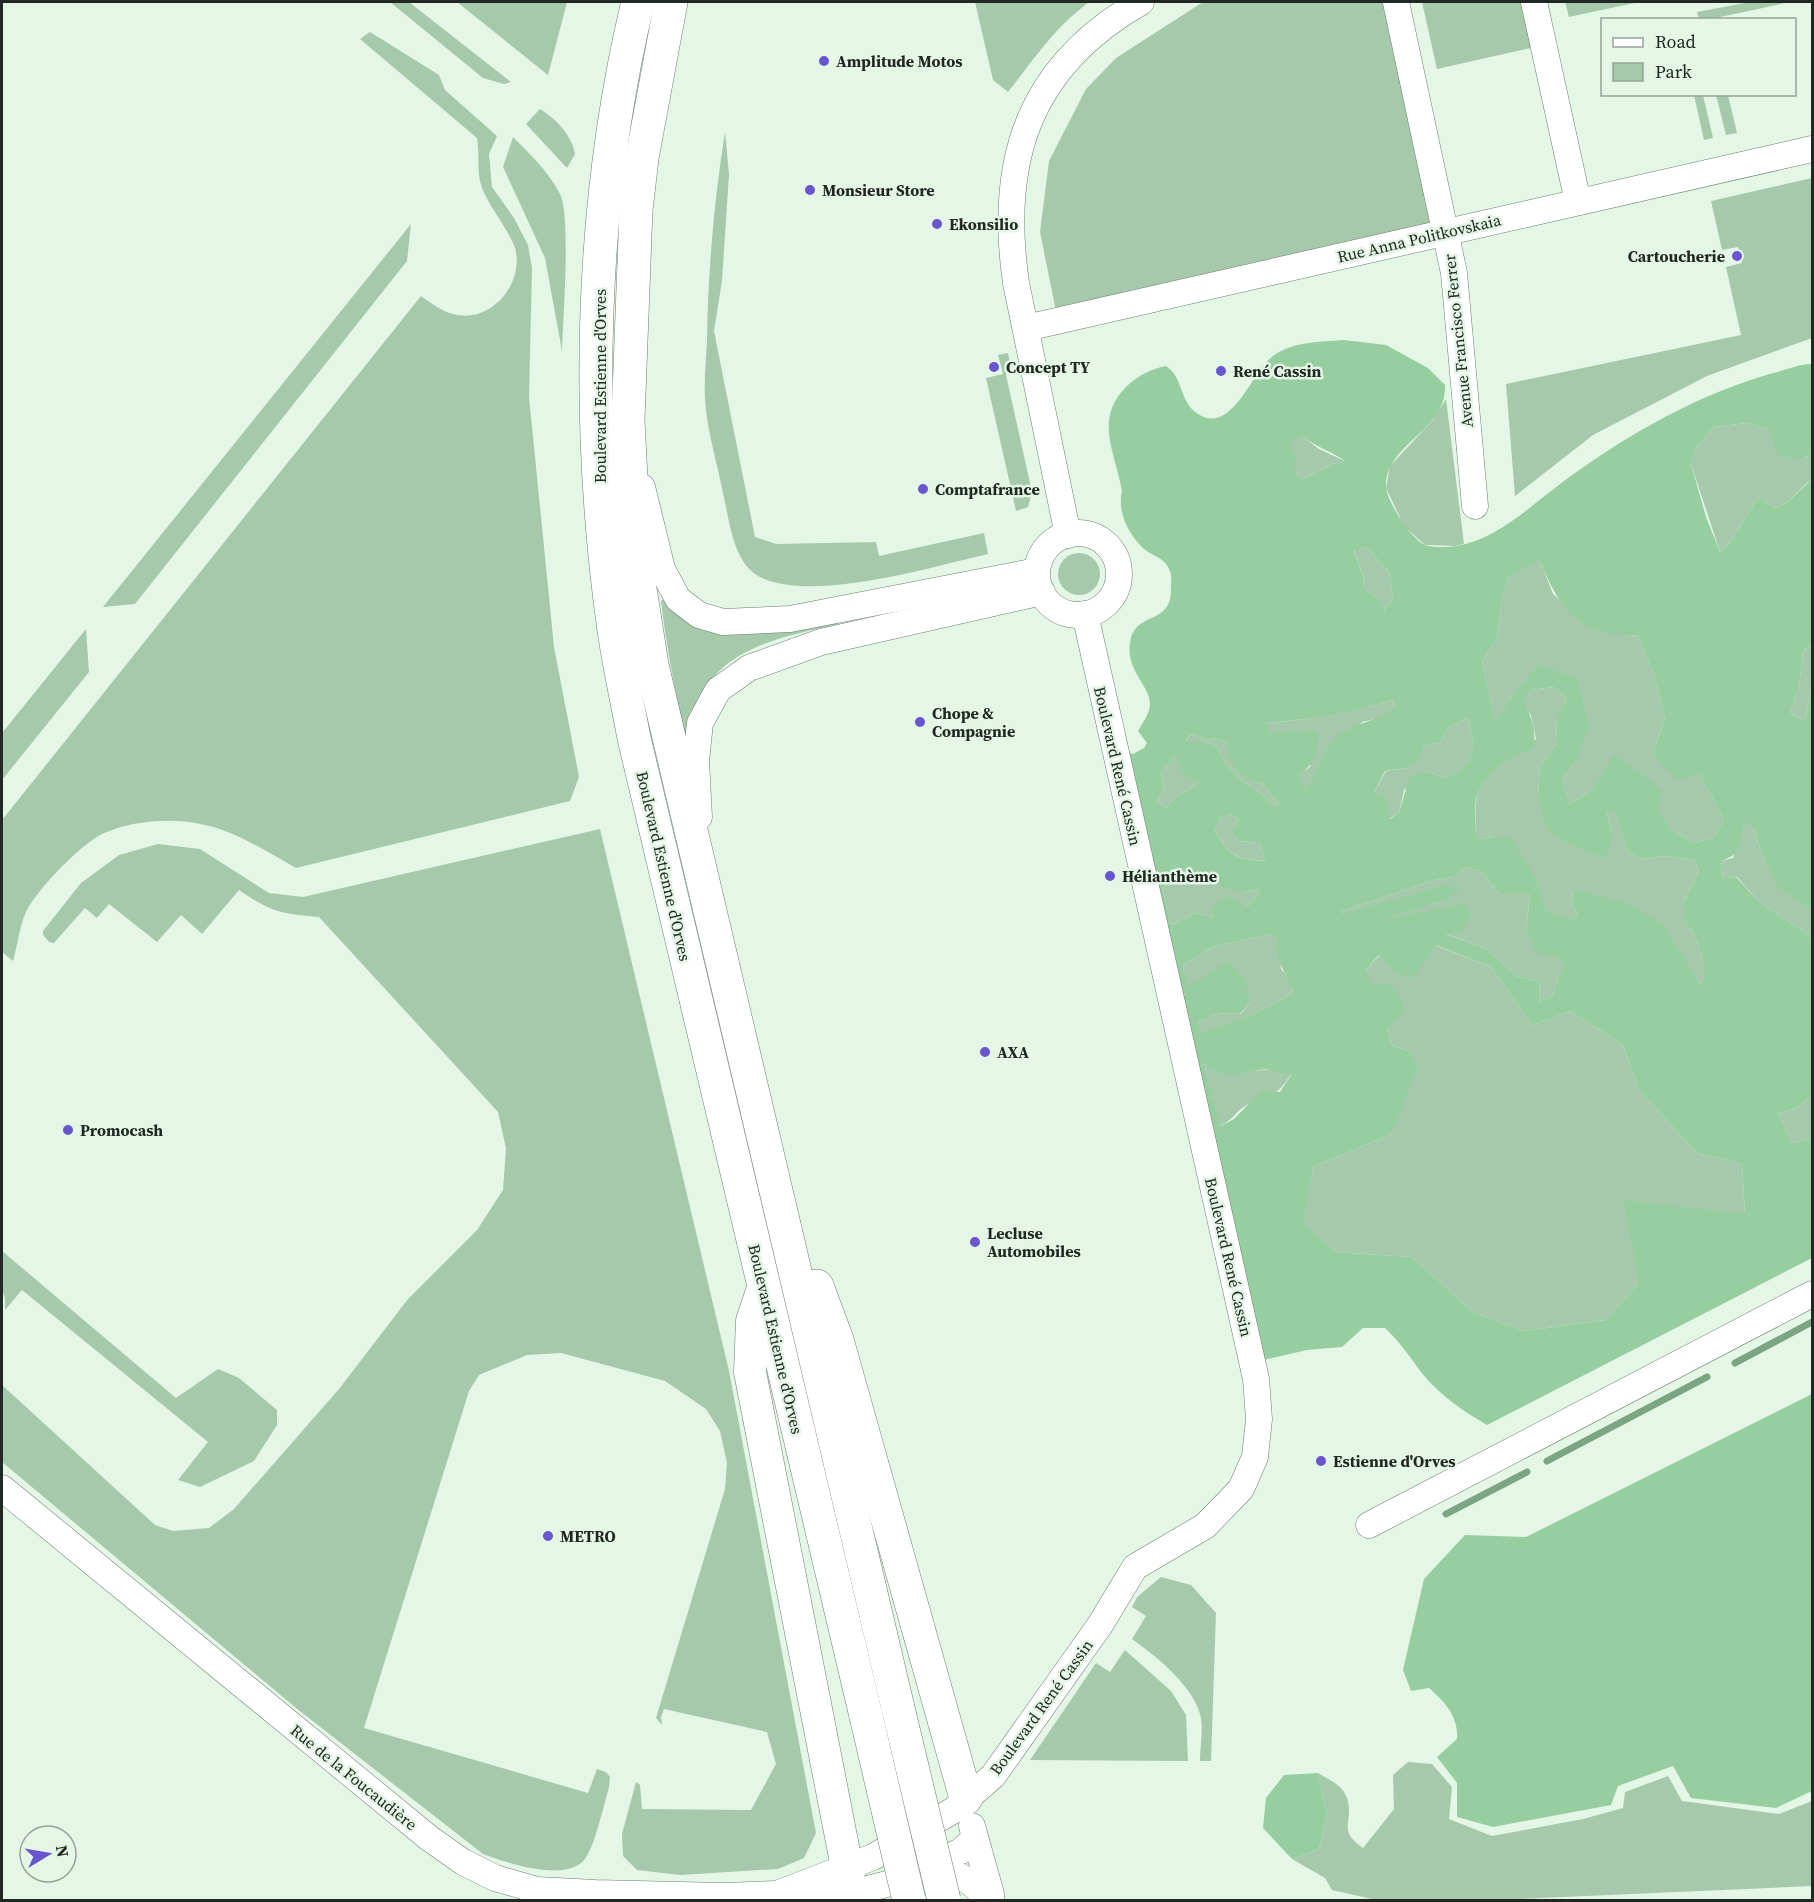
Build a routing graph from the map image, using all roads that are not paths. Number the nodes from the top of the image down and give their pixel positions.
1 (638, 2) edge
2 (671, 2) edge
3 (1141, 2) edge
4 (1396, 2) edge
5 (1534, 2) edge
6 (1812, 149) edge
7 (1578, 202) junction
8 (1445, 233) junction
9 (1026, 328) junction
10 (628, 420) junction
11 (1475, 506) dead end
12 (1068, 535) junction
13 (1040, 581) junction
14 (1085, 614) junction
15 (702, 879) junction
16 (796, 1245) junction
17 (764, 1285) junction
18 (1812, 1294) edge
19 (2, 1488) edge
20 (1369, 1525) dead end
21 (966, 1798) junction
22 (974, 1835) junction
23 (851, 1867) junction
24 (904, 1885) edge
25 (774, 1895) junction
26 (944, 1900) edge
27 (985, 1900) edge
28 (991, 1900) edge

1 - 17 main road, Boulevard Estienne d'Orves
2 - 10 main road, Boulevard Estienne d'Orves
3 - 9 street
4 - 8 street, Avenue Francisco Ferrer
5 - 7 street
6 - 7 street, Rue Anna Politkovskaia
7 - 8 street, Rue Anna Politkovskaia
8 - 9 street, Rue Anna Politkovskaia
8 - 11 street, Avenue Francisco Ferrer
9 - 12 street
10 - 13 street
10 - 15 main road, Boulevard Estienne d'Orves
12 - 13 street
12 - 14 street
13 - 14 street
13 - 15 street
14 - 21 street, Boulevard René Cassin
15 - 16 main road, Boulevard Estienne d'Orves
16 - 21 main road
16 - 26 main road, Boulevard Estienne d'Orves, bridge
17 - 23 street
17 - 24 main road, Boulevard Estienne d'Orves, bridge
18 - 20 street
19 - 25 street, Rue de la Foucaudière
21 - 22 street
21 - 23 street, Rue de la Foucaudière
22 - 24 street, Rue de la Foucaudière
22 - 28 street
23 - 24 street, Rue de la Foucaudière
23 - 25 street, Rue de la Foucaudière
24 - 25 street, Rue de la Foucaudière
24 - 27 street, Rue de la Foucaudière

